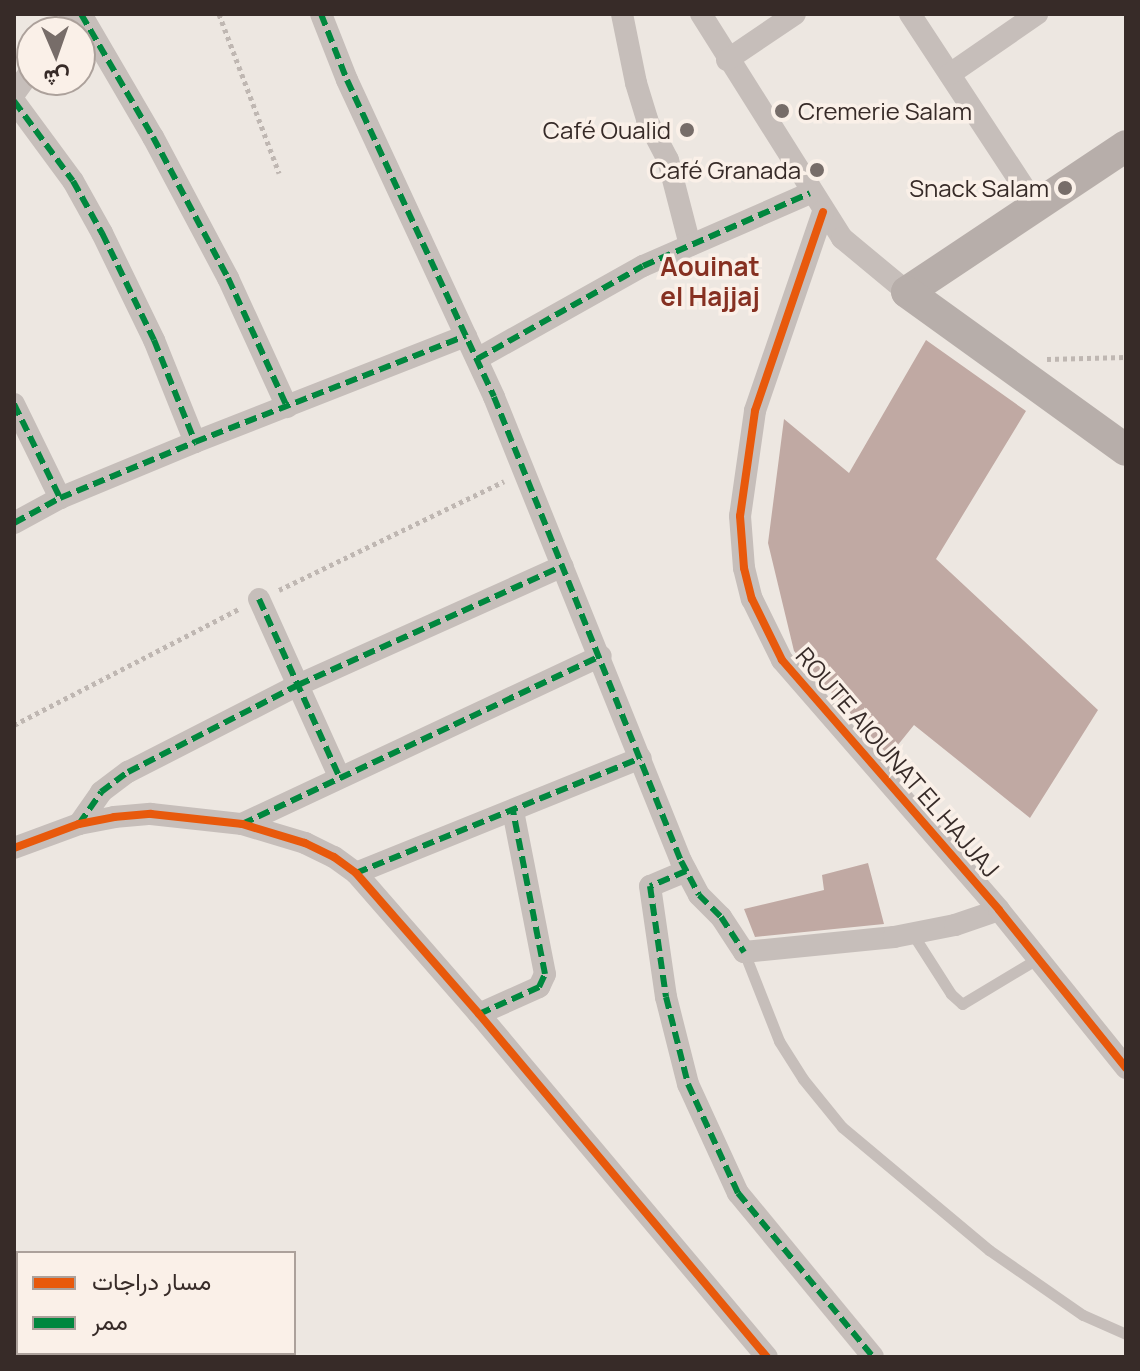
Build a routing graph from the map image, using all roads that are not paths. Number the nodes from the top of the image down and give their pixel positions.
1 (78, 14) edge
2 (321, 14) edge
3 (622, 14) edge
4 (701, 14) edge
5 (795, 14) edge
6 (910, 14) edge
7 (1037, 14) edge
8 (727, 60) junction
9 (950, 74) junction
10 (14, 101) edge
11 (1126, 146) edge
12 (810, 193) junction
13 (1036, 206) junction
14 (823, 212) junction
15 (690, 245) junction
16 (907, 292) junction
17 (466, 336) junction
18 (477, 359) junction
19 (14, 404) edge
20 (287, 407) junction
21 (195, 442) junction
22 (1126, 450) edge
23 (60, 498) junction
24 (14, 523) edge
25 (563, 566) junction
26 (259, 599) dead end
27 (601, 656) junction
28 (298, 685) junction
29 (641, 758) junction
30 (340, 778) junction
31 (513, 811) junction
32 (79, 824) junction
33 (242, 824) junction
34 (14, 848) edge
35 (686, 871) junction
36 (356, 873) junction
37 (999, 910) junction
38 (912, 933) junction
39 (744, 952) junction
40 (1037, 959) junction
41 (479, 1014) junction
42 (1126, 1068) edge
43 (1126, 1334) edge
44 (767, 1357) edge
45 (873, 1357) edge

1 - 20 street
2 - 17 street
3 - 15 street
4 - 8 street
5 - 8 street
6 - 9 street
7 - 9 street
8 - 12 street
9 - 13 street
10 - 21 street
11 - 13 street
12 - 14 street
12 - 15 street
13 - 16 street
14 - 16 street
14 - 37 street, ROUTE AIOUNAT EL HAJJAJ
15 - 18 street
16 - 22 street
17 - 18 street
17 - 20 street
18 - 25 street
19 - 23 street
20 - 21 street
21 - 23 street
23 - 24 street
25 - 27 street
25 - 28 street
26 - 28 street
27 - 29 street
27 - 30 street
28 - 30 street
28 - 32 street
29 - 31 street
29 - 35 street
30 - 33 street
31 - 36 street
31 - 41 street
32 - 33 street
32 - 34 street
33 - 36 street
35 - 39 street
35 - 45 street
36 - 41 street
37 - 38 street
37 - 40 street, ROUTE AIOUNAT EL HAJJAJ
38 - 39 street
38 - 40 lane
39 - 43 lane
40 - 42 street, ROUTE AIOUNAT EL HAJJAJ
41 - 44 street

